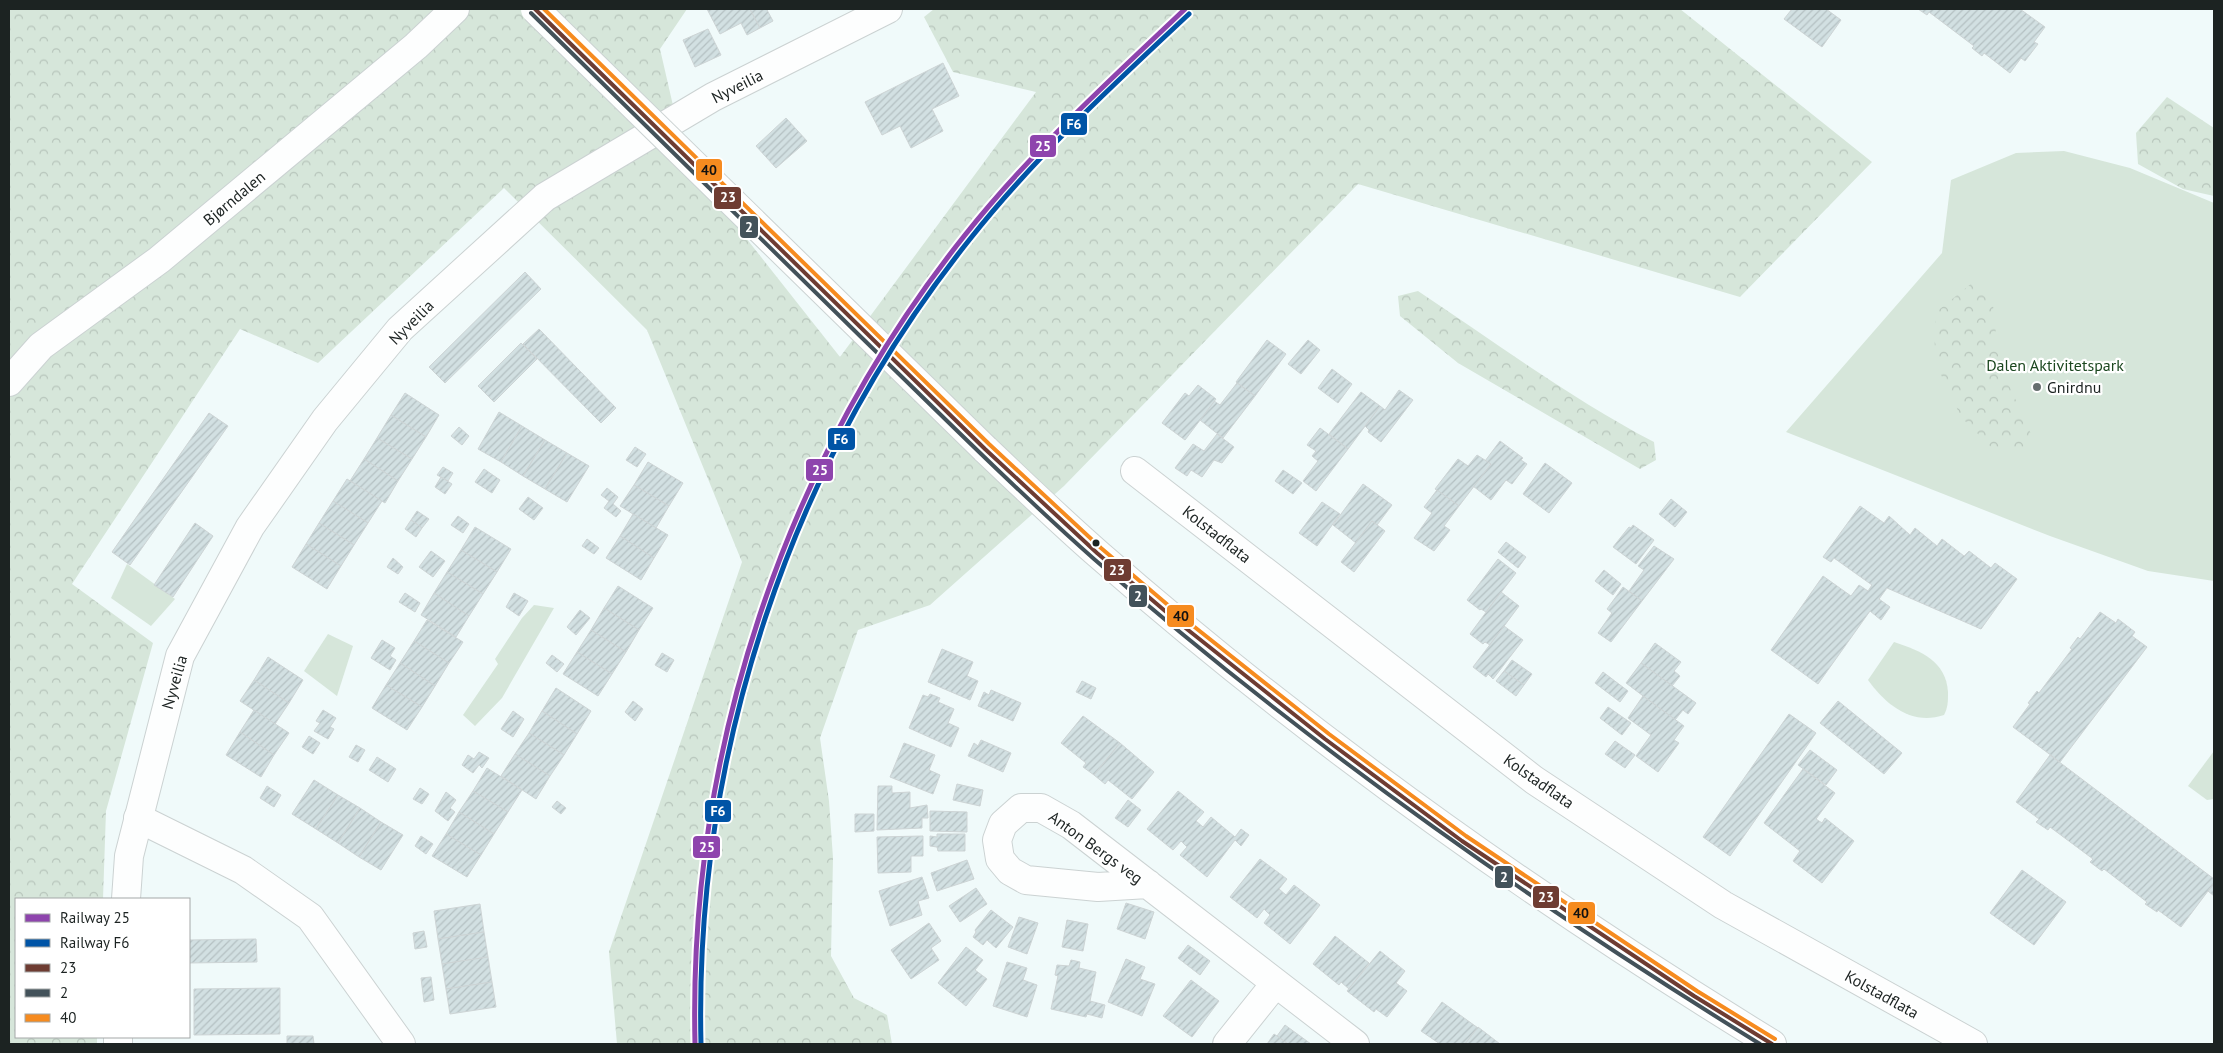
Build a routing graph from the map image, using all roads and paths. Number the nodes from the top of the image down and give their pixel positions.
1 (455, 9) edge
2 (535, 9) edge
3 (888, 9) edge
4 (9, 382) edge
5 (1135, 471) dead end
6 (138, 818) junction
7 (1148, 884) junction
8 (126, 898) edge
9 (1275, 984) junction
10 (401, 1044) edge
11 (1226, 1044) edge
12 (1355, 1044) edge
13 (1772, 1044) edge
14 (1973, 1044) edge

1 - 4 street, Bjørndalen
2 - 13 street, bridge
3 - 6 street, Nyveilia
5 - 14 street, Kolstadflata
6 - 8 street, Nyveilia
6 - 10 street
7 - 7 street, Anton Bergs veg
7 - 9 street, Anton Bergs veg
9 - 11 street
9 - 12 street, Anton Bergs veg

